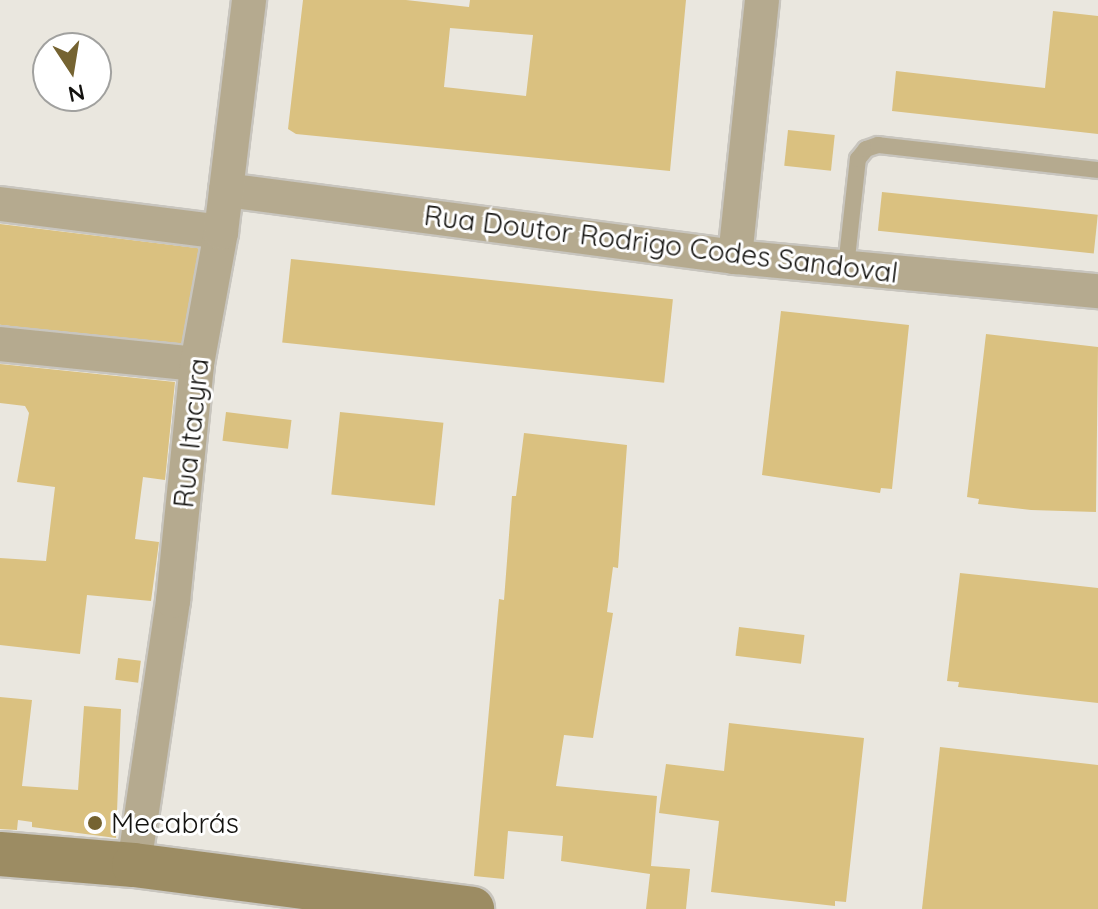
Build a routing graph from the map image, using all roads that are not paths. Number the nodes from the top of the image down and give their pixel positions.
1 (249, 0) edge
2 (762, 0) edge
3 (1098, 170) edge
4 (226, 190) junction
5 (0, 204) edge
6 (221, 232) junction
7 (735, 257) junction
8 (846, 267) junction
9 (1098, 291) edge
10 (0, 344) edge
11 (197, 364) junction
12 (0, 854) edge
13 (134, 865) junction
14 (472, 909) edge

1 - 4 street, Rua Itacyra
2 - 7 street
3 - 8 lane
4 - 6 street, Rua Itacyra
4 - 7 street, Rua Doutor Rodrigo Codes Sandoval
5 - 6 street
6 - 11 street, Rua Itacyra
7 - 8 street, Rua Doutor Rodrigo Codes Sandoval
8 - 9 street, Rua Doutor Rodrigo Codes Sandoval
10 - 11 street
11 - 13 street, Rua Itacyra
12 - 13 main road
13 - 14 main road

